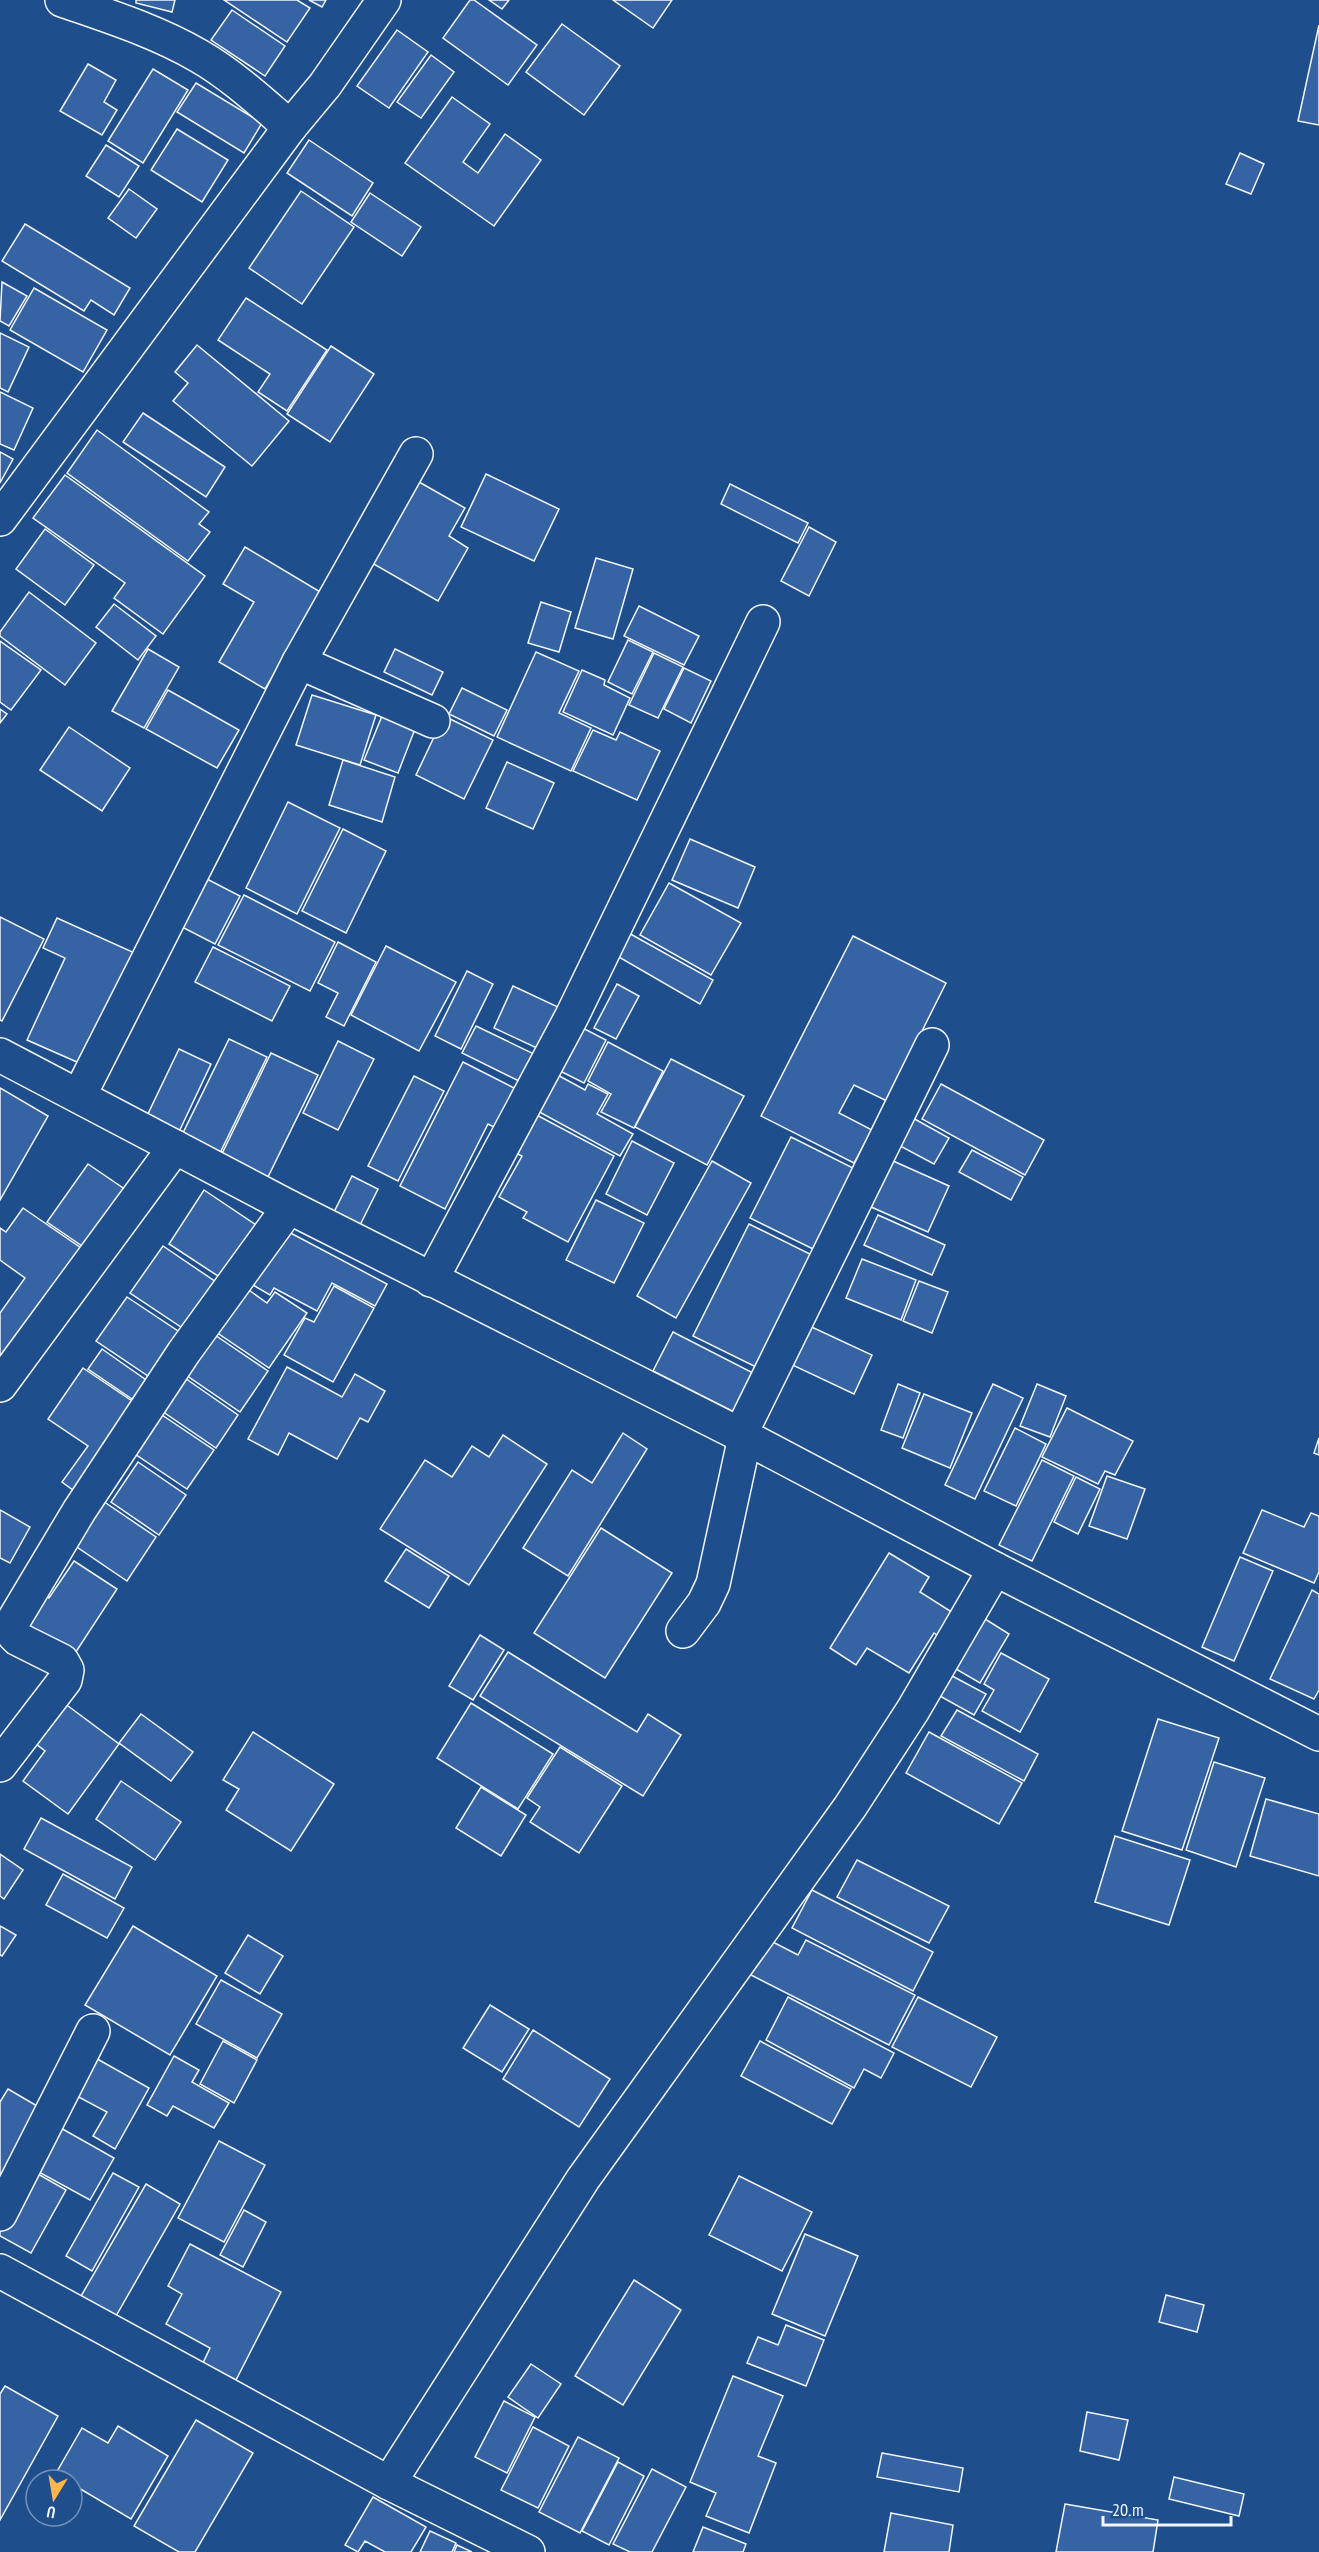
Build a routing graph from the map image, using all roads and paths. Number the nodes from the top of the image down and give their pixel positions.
1 (62, 0) edge
2 (384, 0) edge
3 (290, 127) junction
4 (416, 454) dead end
5 (0, 519) edge
6 (763, 622) dead end
7 (299, 662) junction
8 (433, 721) dead end
9 (932, 1045) dead end
10 (0, 1055) edge
11 (79, 1096) junction
12 (175, 1147) junction
13 (289, 1207) junction
14 (431, 1280) junction
15 (0, 1385) edge
16 (743, 1436) junction
17 (995, 1569) junction
18 (683, 1630) dead end
19 (1319, 1734) edge
20 (0, 1766) edge
21 (93, 2031) dead end
22 (0, 2214) edge
23 (0, 2271) edge
24 (389, 2483) junction
25 (528, 2552) edge

1 - 3 street
2 - 3 street
3 - 5 street
4 - 7 street
6 - 14 street
7 - 8 street
7 - 11 street
9 - 16 street
10 - 11 street
11 - 12 street
12 - 13 street
12 - 15 street
13 - 14 street
13 - 20 street
14 - 16 street
16 - 17 street
16 - 18 street
17 - 19 street
17 - 24 street
21 - 22 street
23 - 24 street
24 - 25 street

